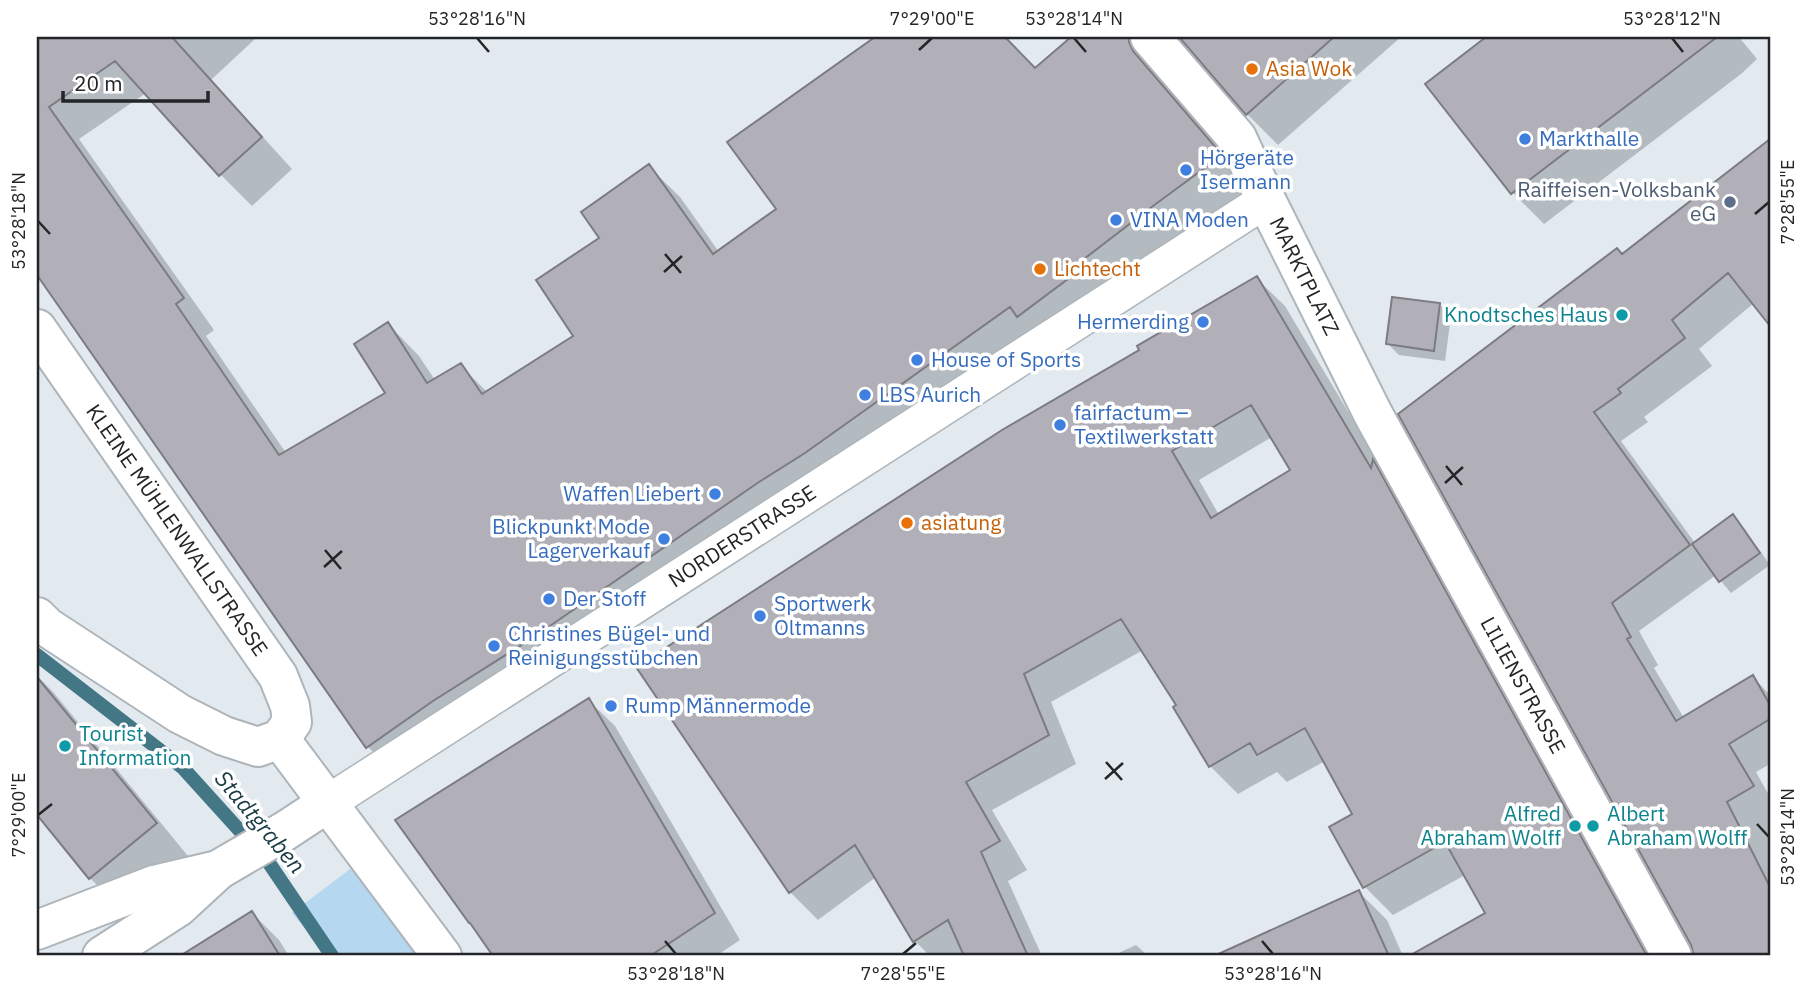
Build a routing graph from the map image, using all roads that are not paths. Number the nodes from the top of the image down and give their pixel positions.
1 (1150, 37) edge
2 (1266, 200) junction
3 (45, 342) edge
4 (1373, 414) joint
5 (37, 618) edge
6 (280, 739) junction
7 (327, 804) junction
8 (222, 868) junction
9 (37, 930) edge
10 (102, 956) edge
11 (442, 956) edge
12 (1672, 956) edge

1 - 2 street, MARKTPLATZ
2 - 4 street, MARKTPLATZ
2 - 7 street, NORDERSTRASSE
3 - 6 street, KLEINE MÜHLENWALLSTRASSE
4 - 12 street, LILIENSTRASSE
5 - 6 street
6 - 7 street
7 - 8 street, NORDERSTRASSE
7 - 11 street
8 - 9 street, NORDERSTRASSE
8 - 10 street, NORDERSTRASSE

